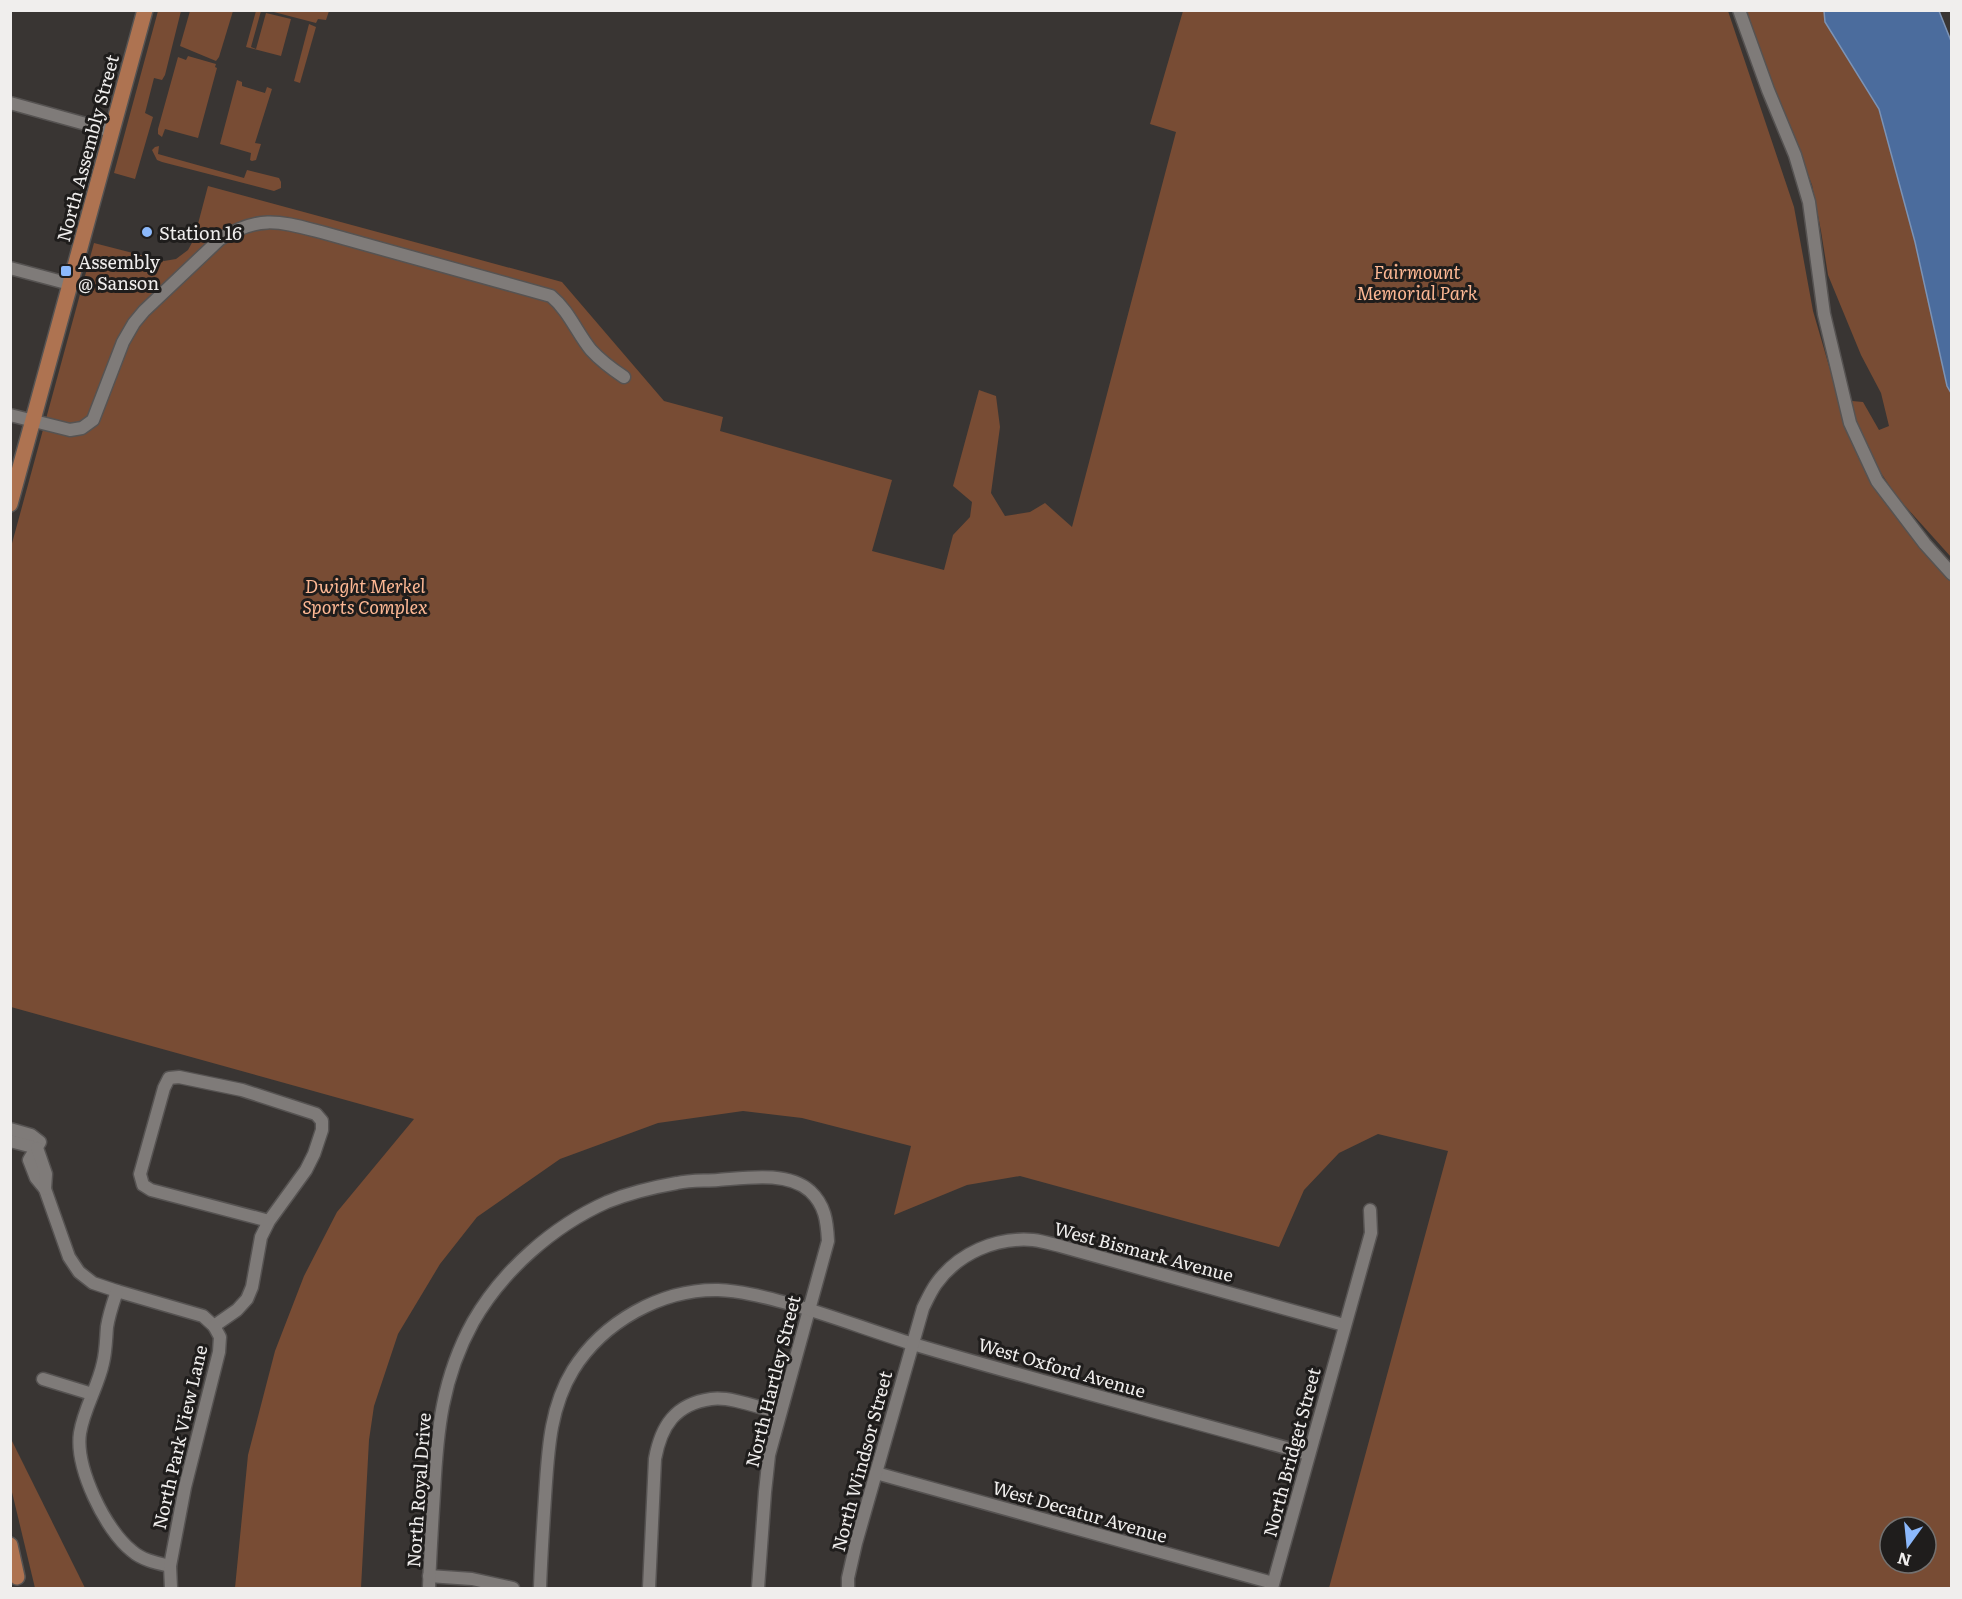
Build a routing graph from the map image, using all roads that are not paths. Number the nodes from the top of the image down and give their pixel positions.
1 (145, 10) edge
2 (1739, 10) edge
3 (10, 103) edge
4 (111, 131) junction
5 (10, 268) edge
6 (70, 284) junction
7 (624, 377) dead end
8 (10, 415) edge
9 (33, 421) junction
10 (10, 504) edge
11 (1952, 574) edge
12 (10, 1129) edge
13 (10, 1141) edge
14 (39, 1145) junction
15 (809, 1190) joint
16 (1370, 1210) dead end
17 (269, 1221) junction
18 (117, 1291) junction
19 (808, 1309) junction
20 (1344, 1325) junction
21 (214, 1326) junction
22 (912, 1343) junction
23 (43, 1379) dead end
24 (92, 1394) junction
25 (780, 1413) junction
26 (1308, 1454) junction
27 (876, 1473) junction
28 (10, 1545) edge
29 (10, 1562) edge
30 (170, 1566) junction
31 (429, 1582) edge
32 (19, 1583) edge
33 (1272, 1586) edge
34 (171, 1588) edge
35 (513, 1588) edge
36 (540, 1588) edge
37 (649, 1588) edge
38 (758, 1588) edge
39 (848, 1588) edge

1 - 4 main road, North Assembly Street
2 - 11 street
3 - 4 street
4 - 6 main road, North Assembly Street
5 - 6 street
6 - 9 main road, North Assembly Street
7 - 9 street
8 - 9 street
9 - 10 main road, North Assembly Street
12 - 14 street
13 - 14 street
14 - 18 street
15 - 19 street, North Hartley Street
15 - 31 street, North Royal Drive
16 - 20 street, North Bridget Street
17 - 17 street, North Park View Lane
17 - 21 street, North Park View Lane
18 - 21 street
18 - 24 street
19 - 22 street, West Oxford Avenue
19 - 25 street, North Hartley Street
19 - 36 street, West Oxford Avenue
20 - 22 street, West Bismark Avenue
20 - 26 street, North Bridget Street
21 - 30 street, North Park View Lane
22 - 26 street, West Oxford Avenue
22 - 27 street, North Windsor Street
23 - 24 street
24 - 30 street
25 - 37 street
25 - 38 street, North Hartley Street
26 - 33 street, North Bridget Street
27 - 33 street, West Decatur Avenue
27 - 39 street, North Windsor Street
28 - 32 main road
29 - 32 main road
30 - 34 street, North Park View Lane
31 - 35 street

